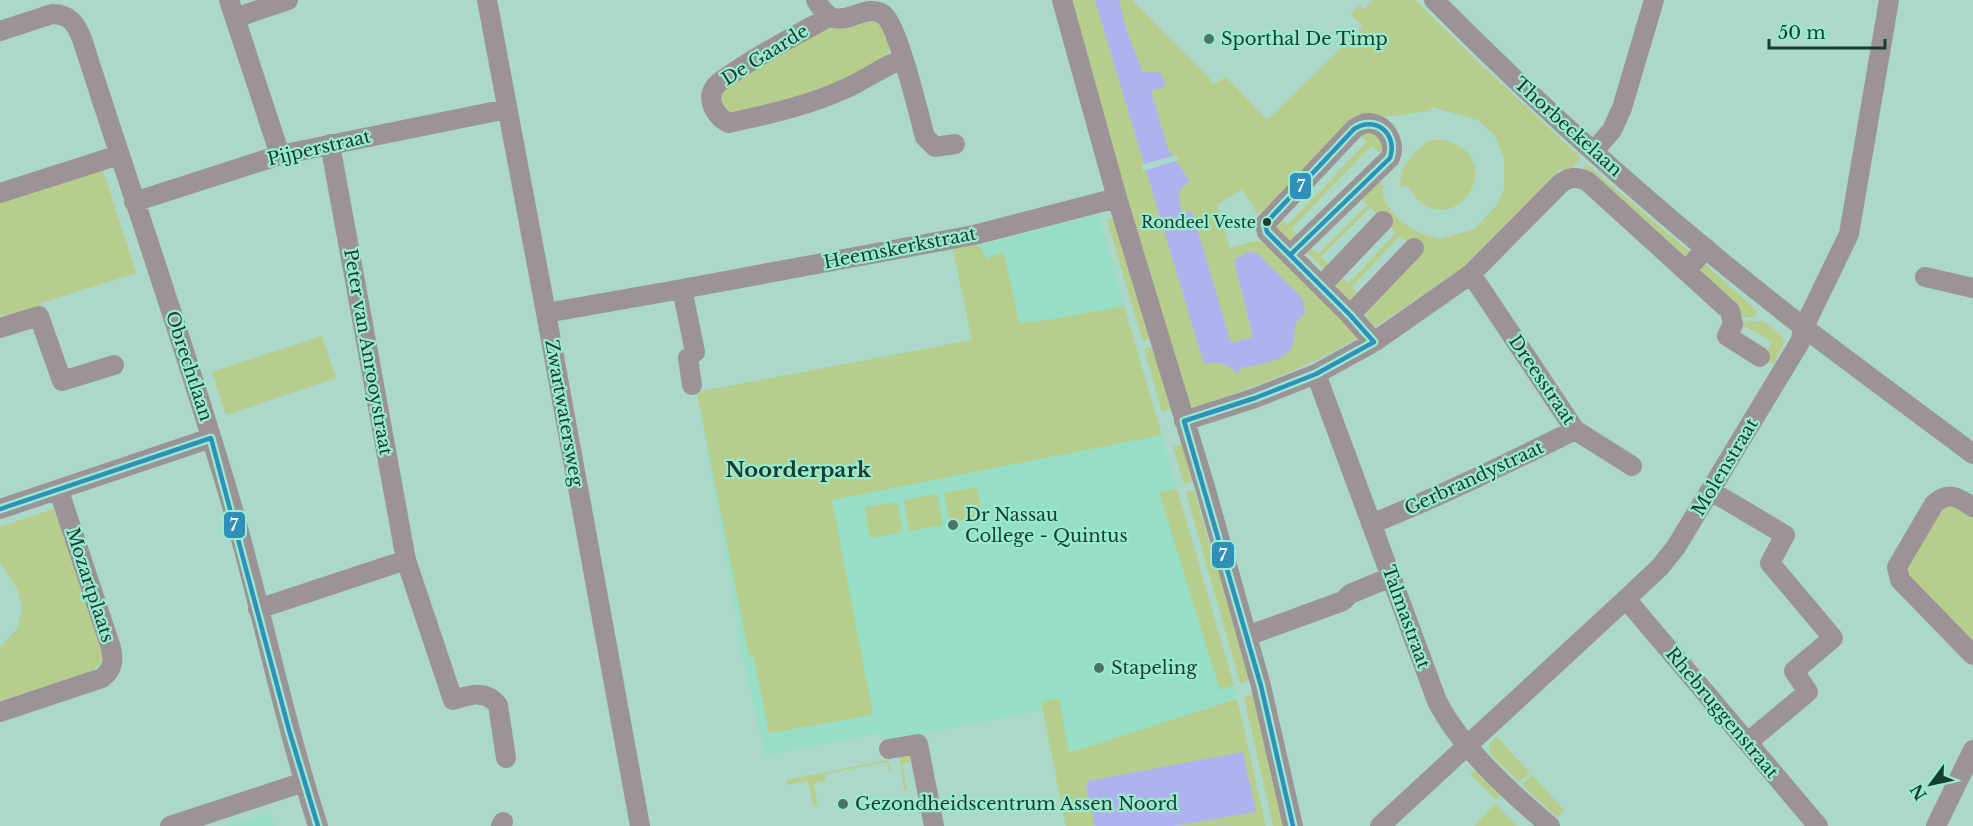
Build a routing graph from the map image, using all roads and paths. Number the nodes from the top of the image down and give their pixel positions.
1 (288, 0) edge
2 (487, 0) edge
3 (816, 0) edge
4 (1062, 0) edge
5 (1434, 0) edge
6 (1889, 0) edge
7 (1652, 7) edge
8 (232, 9) edge
9 (829, 17) junction
10 (0, 31) edge
11 (903, 59) junction
12 (507, 109) junction
13 (330, 144) junction
14 (955, 144) dead end
15 (1594, 151) junction
16 (119, 154) junction
17 (280, 155) junction
18 (0, 193) edge
19 (1117, 198) junction
20 (134, 202) junction
21 (1383, 222) dead end
22 (1414, 248) dead end
23 (1706, 248) junction
24 (1290, 255) junction
25 (1686, 271) junction
26 (1471, 274) junction
27 (1925, 276) dead end
28 (1321, 286) junction
29 (1973, 288) edge
30 (682, 289) junction
31 (546, 313) junction
32 (1350, 315) junction
33 (1804, 327) junction
34 (0, 328) edge
35 (1374, 342) junction
36 (1760, 357) dead end
37 (114, 365) dead end
38 (1316, 374) junction
39 (692, 385) dead end
40 (1184, 421) junction
41 (1575, 430) junction
42 (212, 438) junction
43 (1973, 454) edge
44 (1632, 466) dead end
45 (59, 490) junction
46 (1712, 491) junction
47 (1973, 507) edge
48 (0, 509) edge
49 (1371, 524) junction
50 (406, 560) junction
51 (1391, 578) junction
52 (1626, 599) junction
53 (258, 609) junction
54 (1247, 636) junction
55 (1973, 656) edge
56 (0, 712) edge
57 (1748, 742) junction
58 (1466, 746) junction
59 (889, 750) dead end
60 (1973, 750) edge
61 (506, 758) dead end
62 (304, 782) junction
63 (170, 826) edge
64 (318, 826) edge
65 (639, 826) edge
66 (934, 826) edge
67 (1293, 826) edge
68 (1380, 826) edge
69 (1550, 826) edge
70 (1818, 826) edge
71 (1936, 826) edge

1 - 8 street
2 - 12 street, Zwartwatersweg
3 - 9 street, De Gaarde
4 - 19 street
5 - 15 street, Thorbeckelaan
6 - 33 street, Molenstraat
7 - 15 street
8 - 17 street
9 - 11 street, De Gaarde
9 - 11 street, De Gaarde
10 - 16 street, Obrechtlaan
11 - 14 street, De Gaarde
12 - 13 street, Pijperstraat
12 - 31 street, Zwartwatersweg
13 - 17 street, Pijperstraat
13 - 50 street, Peter van Anrooystraat
15 - 23 street, Thorbeckelaan
16 - 18 street
16 - 20 street, Obrechtlaan
17 - 20 street, Pijperstraat
19 - 30 street, Heemskerkstraat
19 - 40 street
20 - 42 street, Obrechtlaan
21 - 28 street
22 - 32 street
23 - 25 street
23 - 33 street, Thorbeckelaan
24 - 24 street
24 - 28 street
25 - 26 street, Thorbeckelaan
25 - 36 street, Thorbeckelaan
26 - 35 street
26 - 41 street, Dreesstraat
27 - 29 street
28 - 32 street
30 - 31 street, Heemskerkstraat
30 - 39 street
31 - 65 street, Zwartwatersweg
32 - 35 street
33 - 43 street, Thorbeckelaan
33 - 46 street, Molenstraat
34 - 37 street
35 - 38 street
38 - 40 street
38 - 49 street, Talmastraat
40 - 54 street
41 - 44 street, Dreesstraat
41 - 49 street, Gerbrandystraat
42 - 45 street
42 - 53 street, Obrechtlaan
45 - 48 street
45 - 56 street, Mozartplaats
46 - 52 street, Molenstraat
46 - 57 street
47 - 55 street
49 - 51 street, Talmastraat
50 - 53 street
50 - 61 street, Peter van Anrooystraat
51 - 54 street
51 - 58 street, Talmastraat
52 - 57 street, Rhebruggenstraat
52 - 58 street, Molenstraat
53 - 62 street, Obrechtlaan
54 - 67 street
57 - 70 street, Rhebruggenstraat
58 - 68 street, Molenstraat
58 - 69 street, Talmastraat
59 - 66 street
60 - 71 street
62 - 63 street
62 - 64 street, Obrechtlaan

